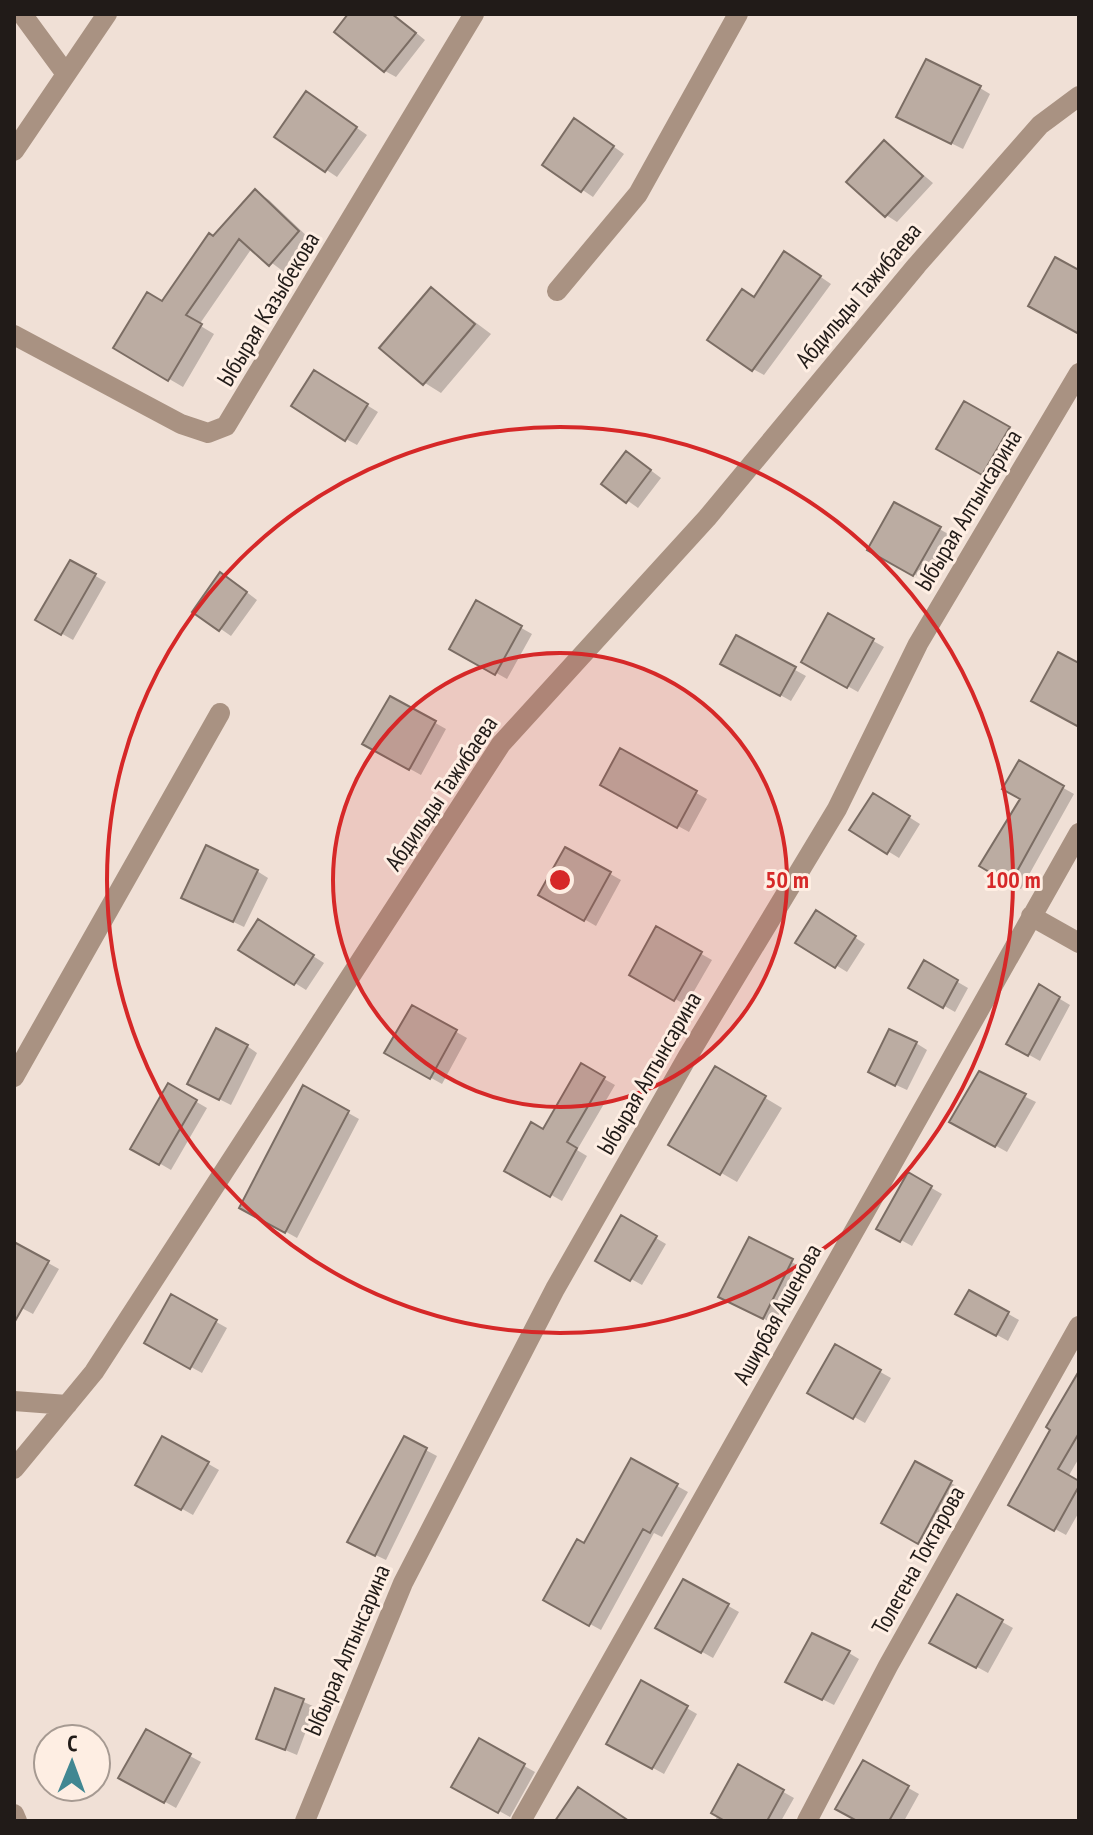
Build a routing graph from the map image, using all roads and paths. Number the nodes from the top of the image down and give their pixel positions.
1 (22, 14) edge
2 (107, 14) edge
3 (474, 14) edge
4 (738, 14) edge
5 (66, 74) junction
6 (1079, 96) edge
7 (14, 151) edge
8 (557, 291) dead end
9 (14, 335) edge
10 (1079, 373) edge
11 (220, 713) dead end
12 (1079, 833) edge
13 (1031, 916) junction
14 (1079, 943) edge
15 (14, 1077) edge
16 (1079, 1326) edge
17 (14, 1401) edge
18 (67, 1405) junction
19 (14, 1469) edge
20 (305, 1821) edge
21 (521, 1821) edge
22 (807, 1821) edge

1 - 5 street
2 - 5 street
3 - 9 street, Ыбырая Казыбекова
4 - 8 street
5 - 7 street
6 - 18 street, Абдильды Тажибаева
10 - 20 street, Ыбырая Алтынсарина
11 - 15 street
12 - 13 street, Аширбая Ашенова
13 - 14 street
13 - 21 street, Аширбая Ашенова
16 - 22 street, Толегена Токтарова
17 - 18 street
18 - 19 street, Абдильды Тажибаева

